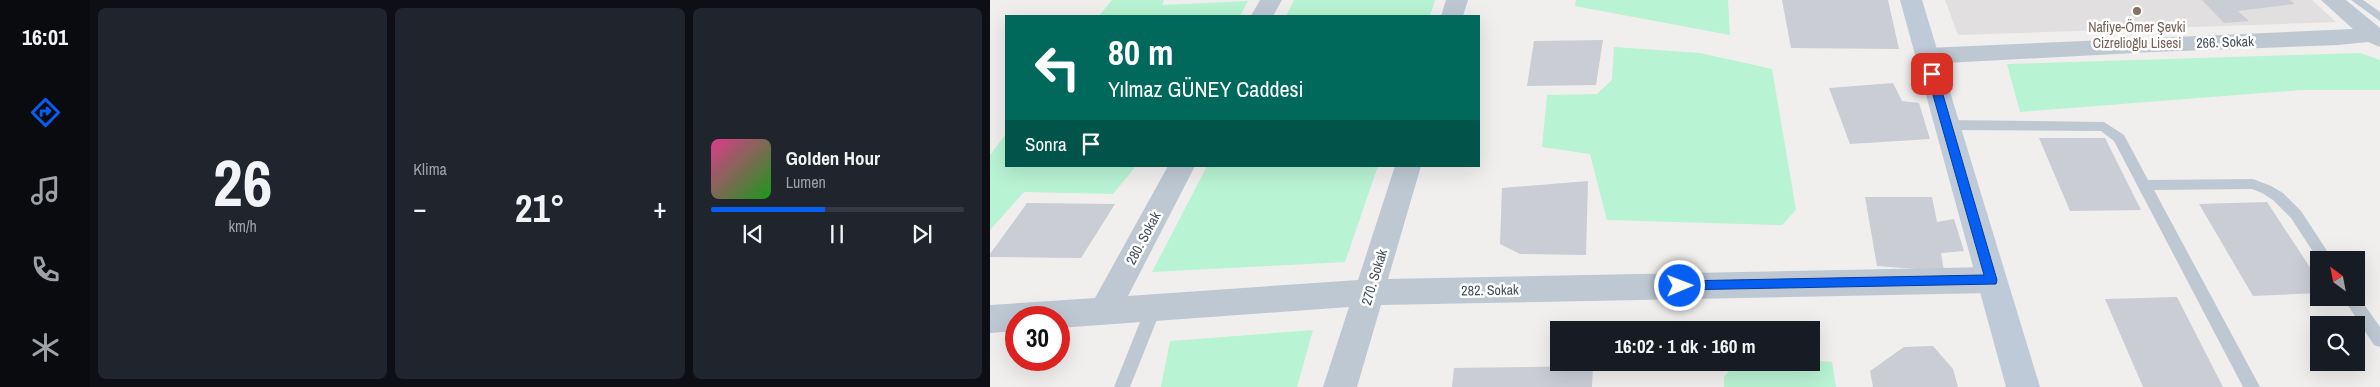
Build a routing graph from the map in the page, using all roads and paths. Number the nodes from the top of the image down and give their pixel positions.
1 (1270, 0) edge
2 (1457, 0) edge
3 (1911, 0) edge
4 (2332, 0) edge
5 (2356, 0) edge
6 (1262, 15) edge
7 (1452, 15) edge
8 (2378, 30) edge
9 (1927, 56) junction
10 (1946, 125) junction
11 (1181, 167) edge
12 (1408, 167) edge
13 (2144, 185) junction
14 (2320, 251) edge
15 (1991, 280) junction
16 (1370, 292) junction
17 (2357, 306) edge
18 (1154, 307) junction
19 (1105, 310) junction
20 (990, 318) edge
21 (2380, 340) edge
22 (1122, 387) edge
23 (1340, 387) edge
24 (2023, 387) edge
25 (2252, 387) edge

1 - 6 street
2 - 7 street
3 - 9 street
4 - 8 street
5 - 8 lane
8 - 9 street, 266. Sokak
9 - 10 street
10 - 13 lane
10 - 15 street
11 - 19 street, 280. Sokak
12 - 16 street, 270. Sokak
13 - 14 lane
13 - 25 lane
15 - 16 street, 282. Sokak
15 - 24 street
16 - 18 street, 282. Sokak
16 - 23 street, 270. Sokak
17 - 21 lane
18 - 19 street, 282. Sokak
18 - 22 lane
19 - 20 street, 282. Sokak

